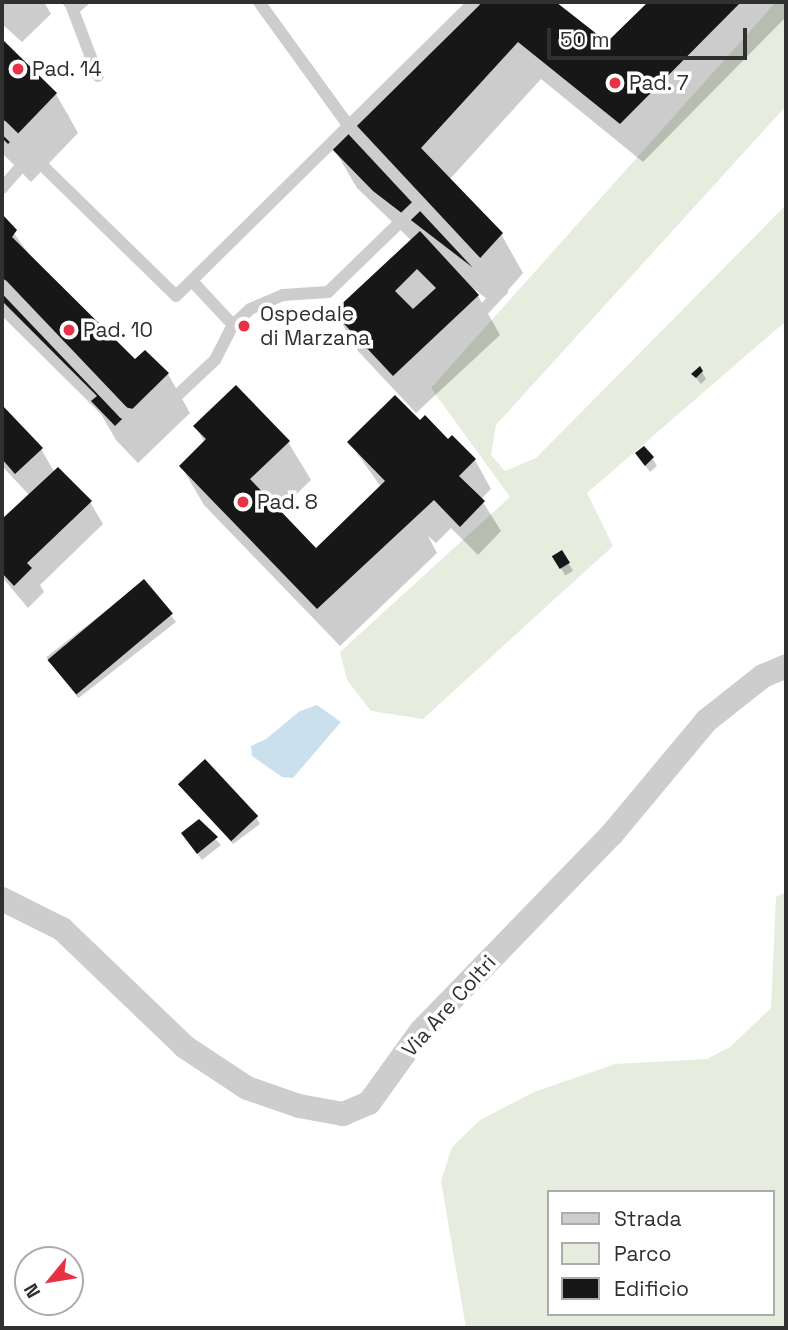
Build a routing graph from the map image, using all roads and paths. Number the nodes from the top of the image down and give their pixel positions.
1 (70, 2) edge
2 (259, 2) edge
3 (474, 2) edge
4 (98, 76) dead end
5 (63, 118) dead end
6 (348, 125) junction
7 (2, 126) edge
8 (33, 155) junction
9 (2, 188) edge
10 (420, 203) junction
11 (192, 281) junction
12 (2, 285) edge
13 (233, 325) junction
14 (417, 381) dead end
15 (786, 666) edge
16 (2, 899) edge

1 - 4 lane
2 - 6 lane
3 - 6 lane
5 - 8 lane
6 - 10 lane
6 - 11 lane
7 - 8 lane
8 - 9 lane
8 - 11 lane
10 - 13 lane
10 - 14 lane
11 - 13 lane
12 - 13 lane
15 - 16 street, Via Are Coltri

